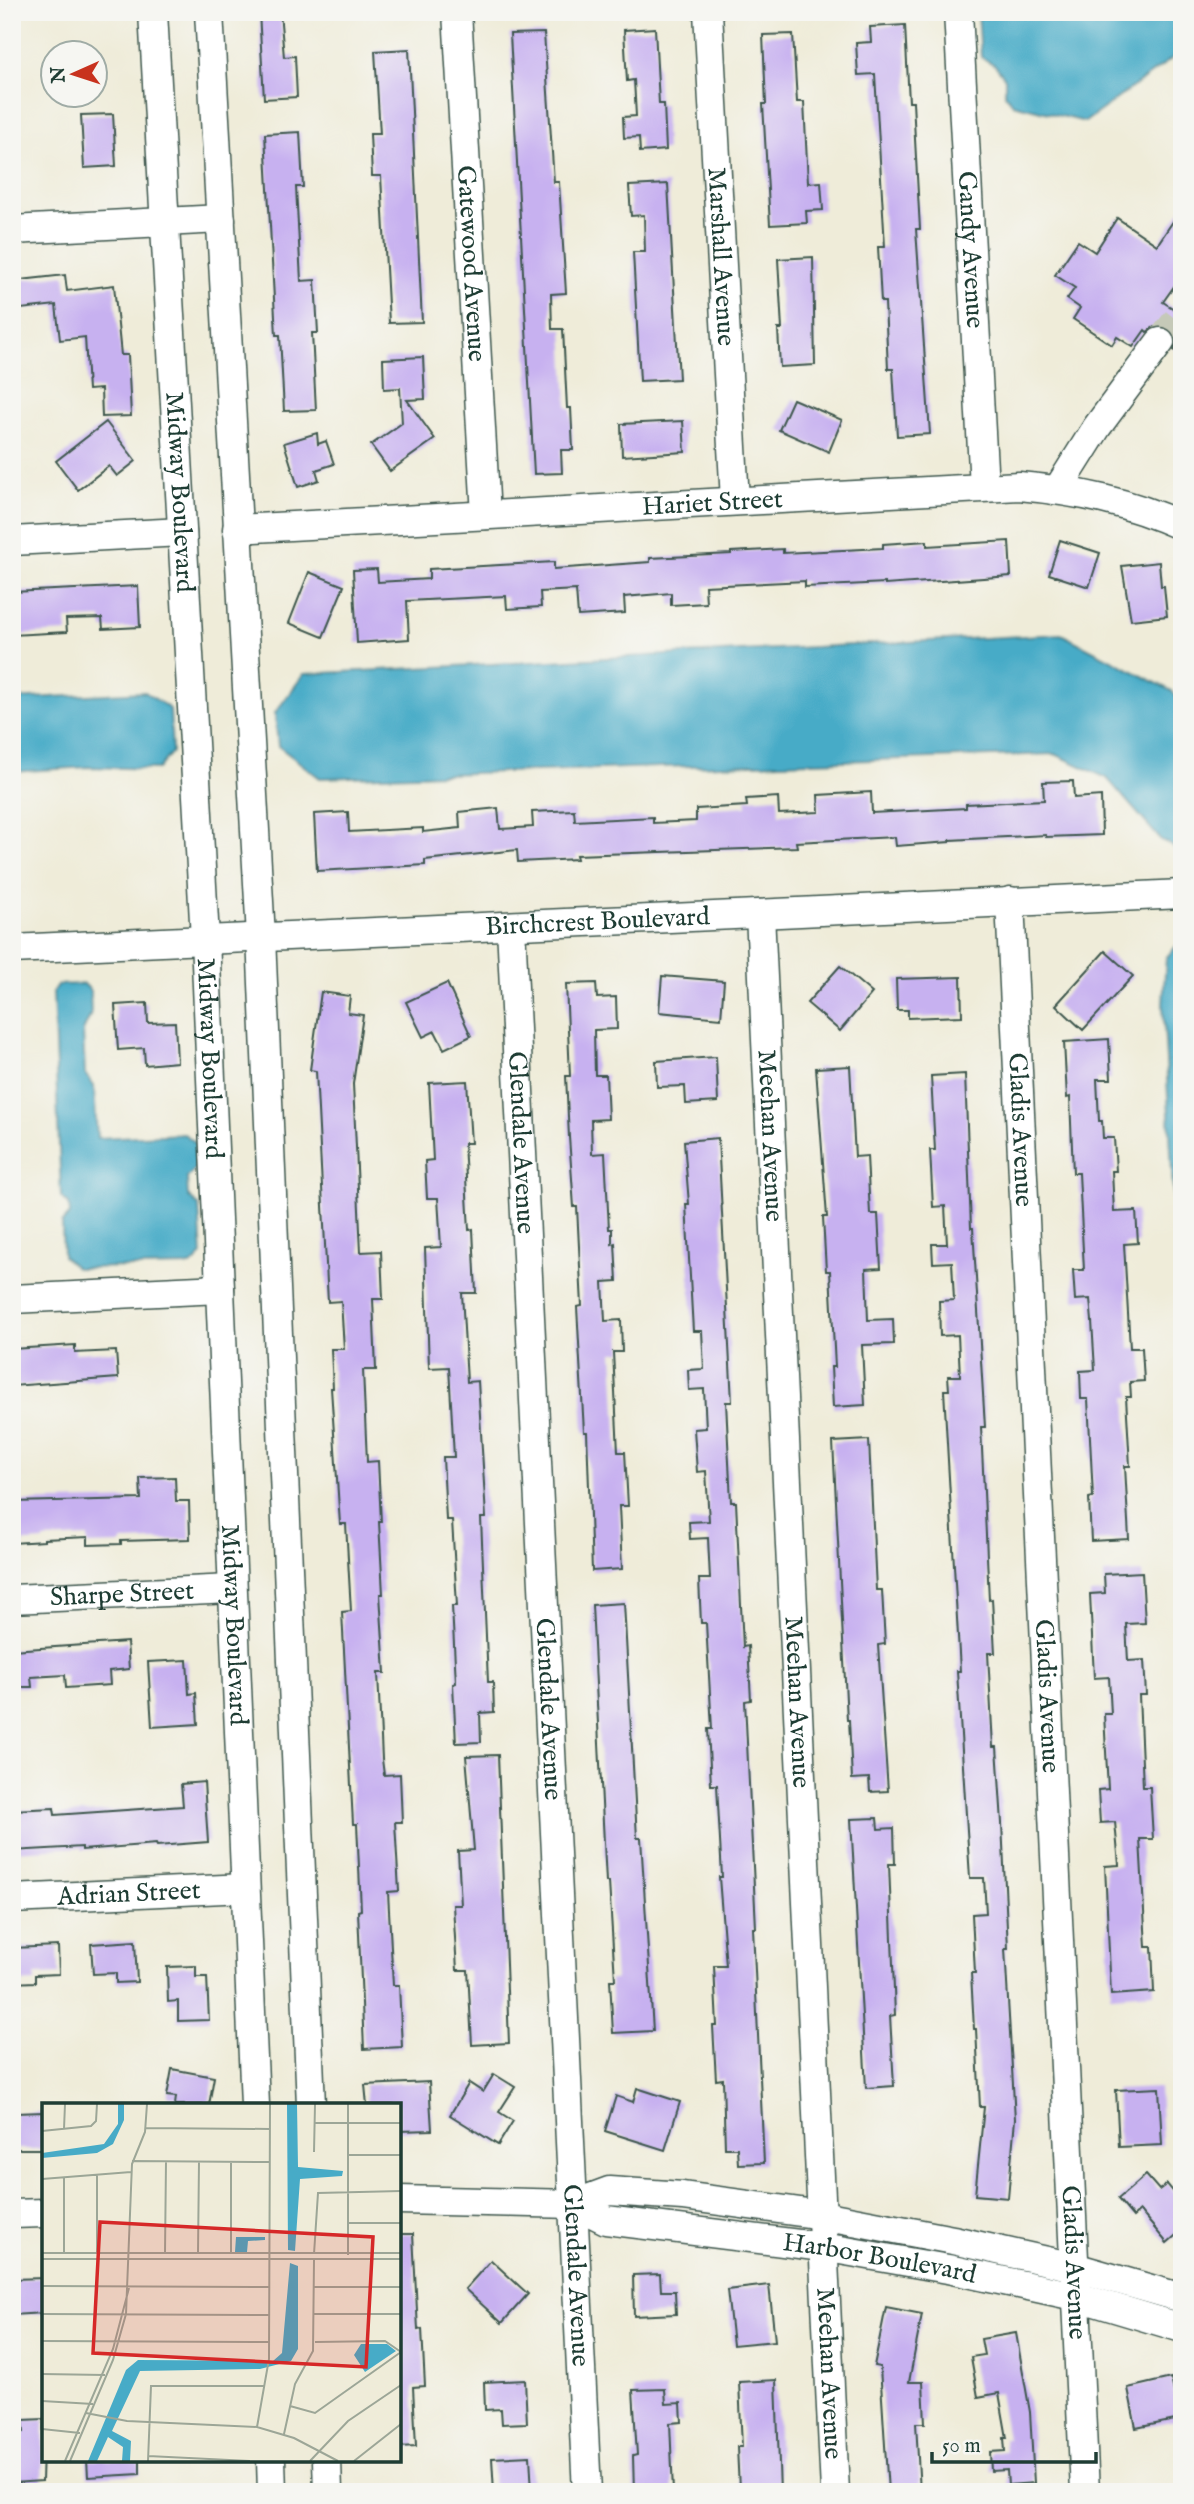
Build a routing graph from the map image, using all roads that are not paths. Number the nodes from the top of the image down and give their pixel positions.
1 (153, 12) edge
2 (209, 12) edge
3 (457, 12) edge
4 (708, 12) edge
5 (958, 12) edge
6 (221, 219) junction
7 (165, 222) junction
8 (12, 230) edge
9 (1160, 342) tunnel mouth
10 (984, 487) junction
11 (1058, 489) junction
12 (735, 501) junction
13 (486, 515) junction
14 (1182, 526) edge
15 (237, 529) junction
16 (181, 533) junction
17 (12, 541) edge
18 (1171, 894) edge
19 (1010, 901) junction
20 (760, 914) junction
21 (511, 926) junction
22 (261, 937) junction
23 (205, 939) junction
24 (12, 949) edge
25 (220, 1289) junction
26 (12, 1299) edge
27 (232, 1589) junction
28 (12, 1599) edge
29 (245, 1888) junction
30 (12, 1899) edge
31 (255, 2103) edge
32 (311, 2103) edge
33 (401, 2200) edge
34 (573, 2204) junction
35 (42, 2213) edge
36 (12, 2214) edge
37 (822, 2215) junction
38 (824, 2247) junction
39 (1074, 2267) junction
40 (1075, 2296) junction
41 (1182, 2298) edge
42 (1182, 2328) edge
43 (271, 2462) edge
44 (327, 2462) edge
45 (272, 2492) edge
46 (328, 2492) edge
47 (587, 2492) edge
48 (835, 2492) edge
49 (1085, 2492) edge

1 - 7 street, Midway Boulevard
2 - 6 street, Midway Boulevard
3 - 13 street, Gatewood Avenue
4 - 12 street, Marshall Avenue
5 - 10 street, Gandy Avenue
6 - 7 street
6 - 15 street, Midway Boulevard
7 - 8 street
7 - 16 street, Midway Boulevard
9 - 11 street
10 - 11 street, Hariet Street
10 - 12 street, Hariet Street
11 - 14 street, Hariet Street
12 - 13 street, Hariet Street
13 - 15 street, Hariet Street
15 - 22 street, Midway Boulevard
16 - 17 street
16 - 23 street, Midway Boulevard
18 - 19 street, Birchcrest Boulevard
19 - 20 street, Birchcrest Boulevard
19 - 39 street, Gladis Avenue
20 - 21 street, Birchcrest Boulevard
20 - 37 street, Meehan Avenue
21 - 22 street, Birchcrest Boulevard
21 - 34 street, Glendale Avenue
22 - 23 street, Birchcrest Boulevard
22 - 32 street, Midway Boulevard
23 - 24 street, Birchcrest Boulevard
23 - 25 street, Midway Boulevard
25 - 26 street
25 - 27 street, Midway Boulevard
27 - 28 street, Sharpe Street
27 - 29 street, Midway Boulevard
29 - 30 street, Adrian Street
29 - 31 street, Midway Boulevard
33 - 34 street, Harbor Boulevard
34 - 37 street, Harbor Boulevard
34 - 38 street, Harbor Boulevard
34 - 47 street, Glendale Avenue
35 - 36 street
37 - 38 street, Meehan Avenue
37 - 39 street, Harbor Boulevard
38 - 40 street, Harbor Boulevard
38 - 48 street, Meehan Avenue
39 - 40 street, Gladis Avenue
39 - 41 street, Harbor Boulevard
40 - 42 street, Harbor Boulevard
40 - 49 street, Gladis Avenue
43 - 45 street
44 - 46 street

